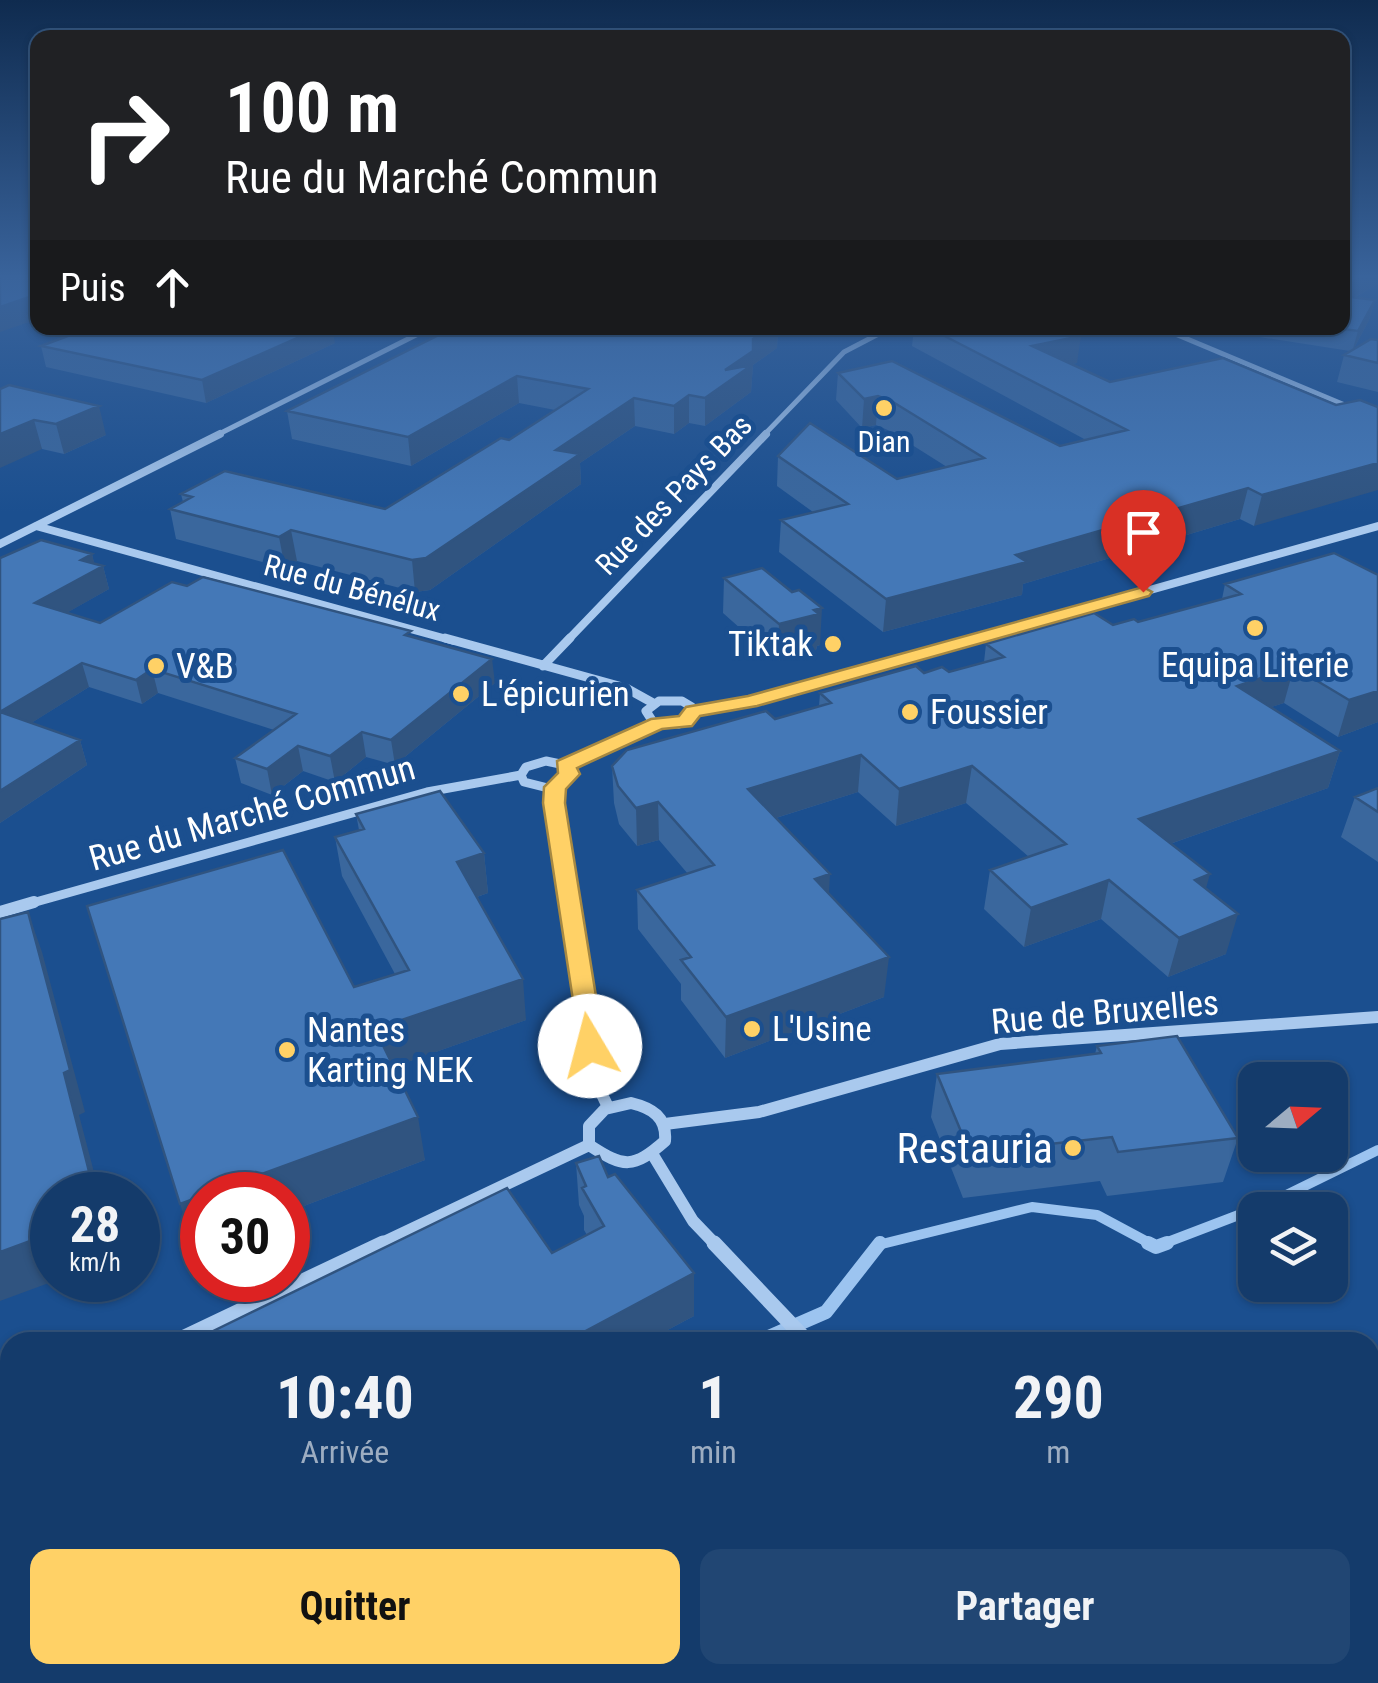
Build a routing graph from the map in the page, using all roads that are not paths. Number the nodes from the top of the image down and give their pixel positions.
1 (377, 355) edge
2 (842, 355) edge
3 (1224, 355) edge
4 (1378, 419) edge
5 (36, 526) junction
6 (1378, 526) edge
7 (0, 544) edge
8 (1301, 548) junction
9 (1316, 556) edge
10 (544, 666) junction
11 (653, 703) junction
12 (693, 711) junction
13 (658, 723) junction
14 (565, 766) junction
15 (520, 775) junction
16 (555, 787) junction
17 (0, 912) edge
18 (1378, 1017) edge
19 (608, 1107) junction
20 (665, 1124) junction
21 (589, 1145) junction
22 (652, 1156) junction
23 (195, 1332) edge
24 (798, 1332) edge

1 - 5 street
2 - 10 street, Rue des Pays Bas
3 - 4 street
5 - 7 street
5 - 10 street, Rue du Bénélux
6 - 8 street
8 - 9 street
8 - 12 street
10 - 11 street, Rue du Bénélux
11 - 12 street, Rue du Bénélux
11 - 13 street
12 - 13 street
13 - 14 street
14 - 15 street, Rue du Marché Commun
14 - 16 street
15 - 16 street
15 - 17 street, Rue du Marché Commun
16 - 19 street
18 - 20 street, Rue de Bruxelles
19 - 20 street
19 - 21 street
20 - 22 street
21 - 22 street
21 - 23 street
22 - 24 street

